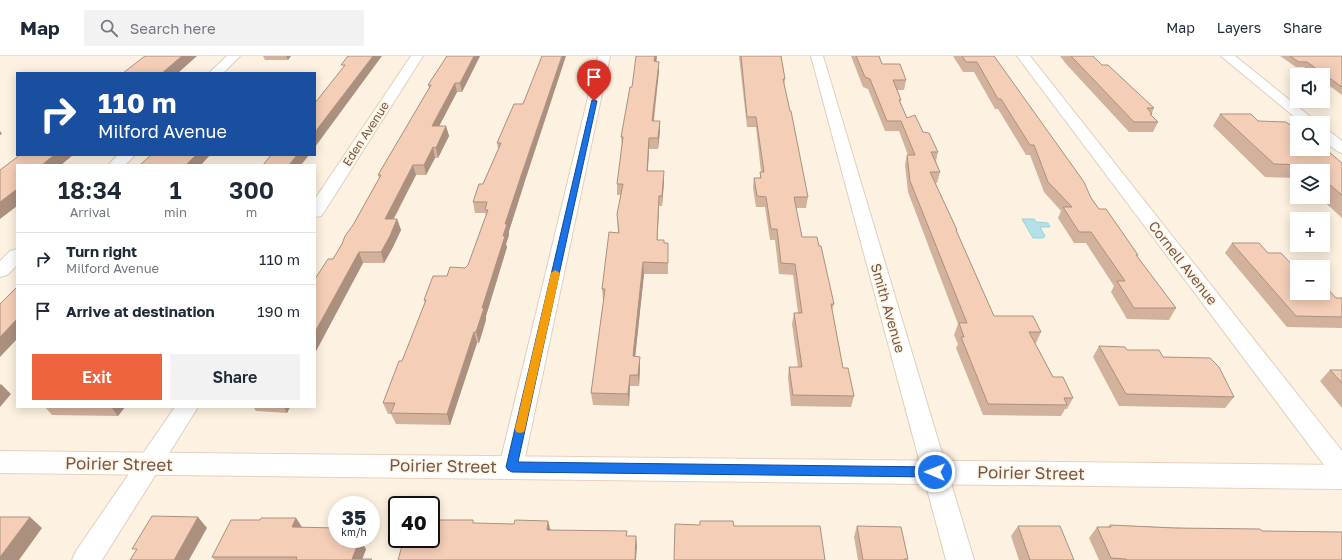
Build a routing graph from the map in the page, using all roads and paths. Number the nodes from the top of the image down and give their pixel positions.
1 (234, 56) edge
2 (417, 56) edge
3 (604, 56) edge
4 (817, 56) edge
5 (1023, 56) edge
6 (1227, 56) edge
7 (217, 72) edge
8 (1301, 116) edge
9 (1330, 139) edge
10 (1342, 148) edge
11 (125, 156) edge
12 (117, 164) edge
13 (316, 210) edge
14 (16, 256) edge
15 (0, 271) edge
16 (186, 408) edge
17 (0, 462) edge
18 (149, 464) junction
19 (512, 467) junction
20 (1342, 470) edge
21 (935, 472) junction
22 (1342, 477) edge
23 (86, 560) edge
24 (960, 560) edge

1 - 7 street
2 - 13 street, Eden Avenue
3 - 19 street
4 - 21 street, Smith Avenue
5 - 20 street, Cornell Avenue
6 - 8 street
9 - 10 street
11 - 12 street
14 - 15 street
16 - 18 street
17 - 18 street, Poirier Street
18 - 19 street, Poirier Street
18 - 23 street
19 - 21 street, Poirier Street
21 - 22 street, Poirier Street
21 - 24 street, Smith Avenue

